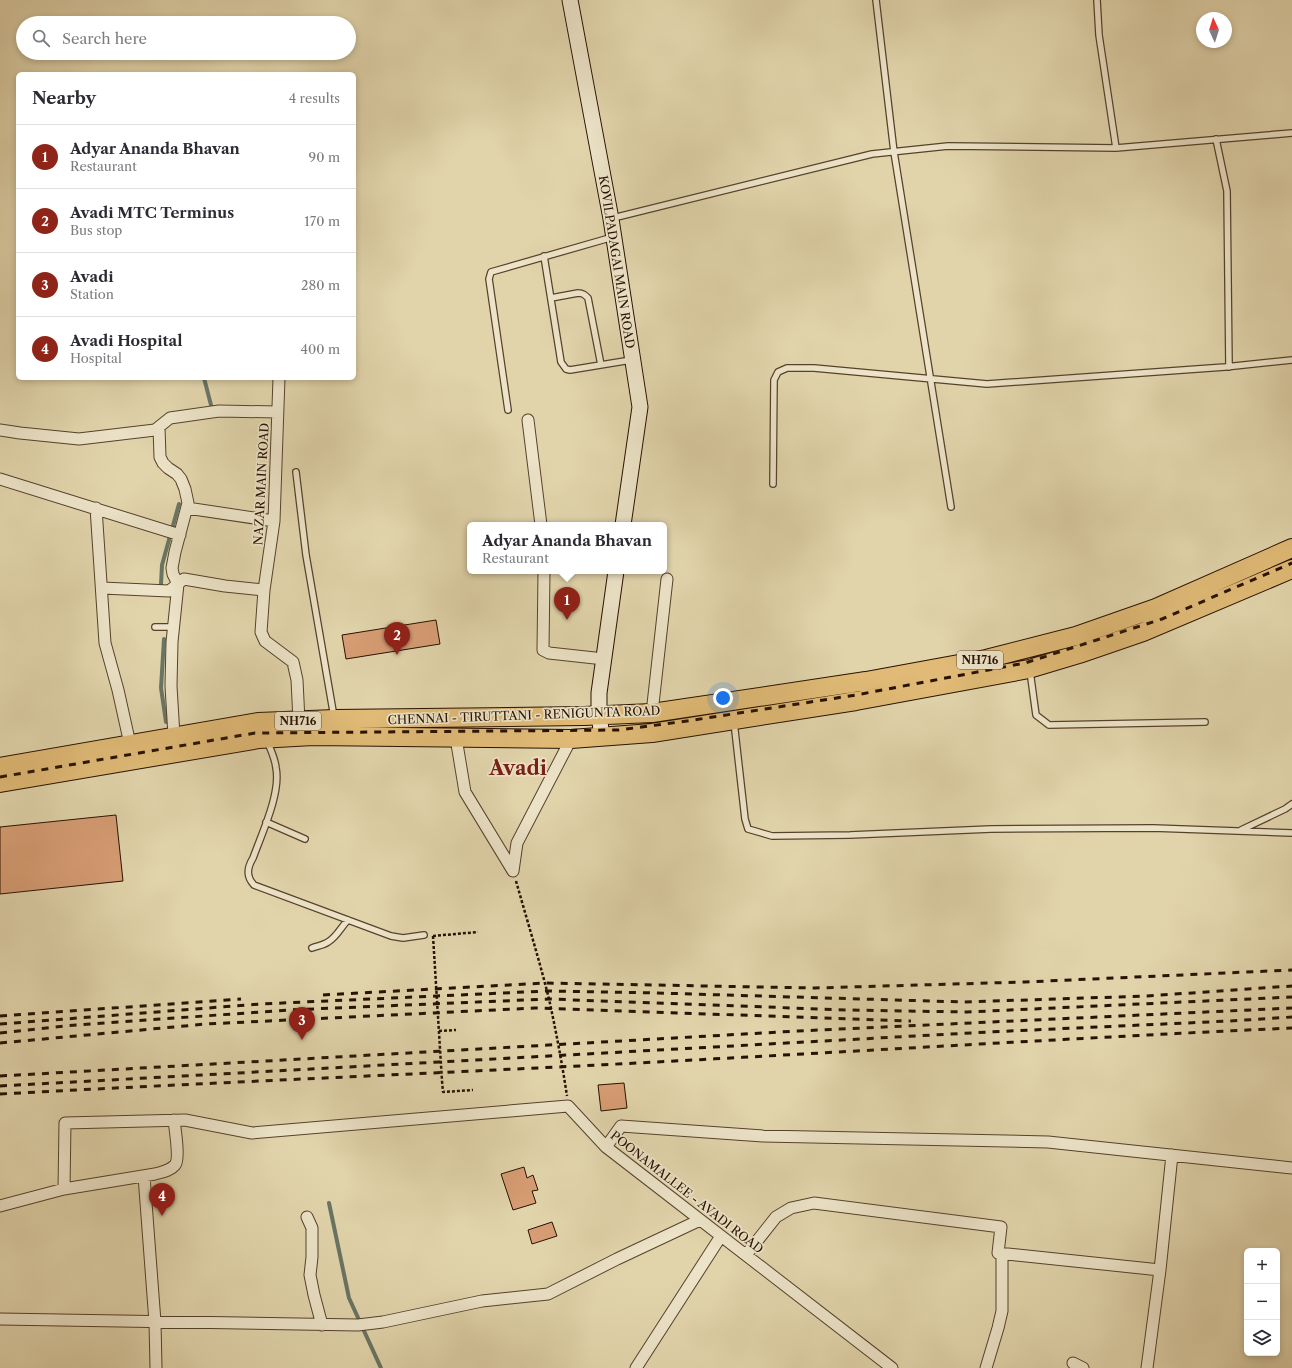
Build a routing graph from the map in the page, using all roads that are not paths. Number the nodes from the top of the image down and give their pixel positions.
1 (570, 0) edge
2 (876, 0) edge
3 (1097, 0) edge
4 (1292, 133) edge
5 (1216, 139) junction
6 (1116, 148) junction
7 (894, 152) junction
8 (611, 219) junction
9 (614, 237) junction
10 (544, 256) junction
11 (551, 298) junction
12 (633, 360) junction
13 (1292, 360) edge
14 (601, 365) junction
15 (1229, 367) junction
16 (930, 379) junction
17 (279, 380) edge
18 (508, 410) dead end
19 (278, 412) junction
20 (528, 420) dead end
21 (159, 427) junction
22 (0, 430) edge
23 (296, 472) dead end
24 (0, 481) edge
25 (773, 484) dead end
26 (951, 507) dead end
27 (96, 508) junction
28 (187, 508) junction
29 (274, 521) junction
30 (541, 522) edge
31 (623, 522) edge
32 (176, 534) junction
33 (1292, 548) edge
34 (1292, 570) edge
35 (544, 574) edge
36 (616, 574) edge
37 (667, 579) dead end
38 (181, 581) junction
39 (1215, 582) junction
40 (102, 588) junction
41 (264, 590) junction
42 (1223, 599) junction
43 (155, 627) dead end
44 (174, 627) junction
45 (604, 659) junction
46 (1029, 669) junction
47 (732, 711) junction
48 (652, 713) junction
49 (599, 715) junction
50 (299, 720) junction
51 (1205, 722) dead end
52 (336, 728) junction
53 (174, 736) junction
54 (602, 737) junction
55 (456, 738) junction
56 (266, 739) junction
57 (571, 739) junction
58 (130, 744) junction
59 (0, 767) edge
60 (0, 783) edge
61 (1292, 804) edge
62 (266, 822) junction
63 (1239, 831) junction
64 (1292, 832) edge
65 (305, 839) dead end
66 (348, 920) junction
67 (424, 935) dead end
68 (312, 948) dead end
69 (174, 1120) junction
70 (606, 1147) junction
71 (1172, 1155) junction
72 (1292, 1168) edge
73 (144, 1176) junction
74 (64, 1189) junction
75 (0, 1206) edge
76 (307, 1217) dead end
77 (700, 1220) junction
78 (721, 1236) junction
79 (1002, 1254) junction
80 (746, 1255) junction
81 (1160, 1270) junction
82 (0, 1319) edge
83 (155, 1322) junction
84 (322, 1325) junction
85 (156, 1368) edge
86 (636, 1368) edge
87 (892, 1368) edge
88 (986, 1368) edge
89 (1147, 1368) edge

1 - 8 main road, KOVILPADAGAI MAIN ROAD
2 - 7 lane
3 - 6 lane
4 - 5 lane
5 - 6 lane
5 - 15 lane
6 - 7 lane
7 - 8 lane
7 - 16 lane
8 - 9 main road, KOVILPADAGAI MAIN ROAD
9 - 10 lane
9 - 12 main road, KOVILPADAGAI MAIN ROAD
10 - 11 lane
10 - 18 lane
11 - 14 lane
11 - 14 lane
12 - 14 lane
12 - 31 main road, KOVILPADAGAI MAIN ROAD
13 - 15 lane
15 - 16 lane
16 - 25 lane
16 - 26 lane
17 - 19 street, NAZAR MAIN ROAD
19 - 21 street
19 - 29 street, NAZAR MAIN ROAD
20 - 30 street
21 - 22 street
21 - 28 street
23 - 52 lane
24 - 27 street
27 - 32 street
27 - 40 street
28 - 29 street
28 - 32 street
29 - 41 street, NAZAR MAIN ROAD
32 - 38 street
33 - 39 highway, CHENNAI - TIRUTTANI - RENIGUNTA ROAD / NH716
34 - 42 highway, CHENNAI - TIRUTTANI - RENIGUNTA ROAD / NH716
35 - 45 street
36 - 45 main road
37 - 48 street
38 - 40 street
38 - 41 street
38 - 44 street
39 - 42 highway
39 - 47 highway, CHENNAI - TIRUTTANI - RENIGUNTA ROAD / NH716
40 - 58 street
41 - 50 street, NAZAR MAIN ROAD
42 - 46 highway, CHENNAI - TIRUTTANI - RENIGUNTA ROAD / NH716
43 - 44 lane
44 - 53 street
45 - 49 main road
46 - 47 highway, CHENNAI - TIRUTTANI - RENIGUNTA ROAD / NH716
46 - 51 lane
47 - 48 highway, CHENNAI - TIRUTTANI - RENIGUNTA ROAD / NH716
47 - 54 highway, CHENNAI - TIRUTTANI - RENIGUNTA ROAD / NH716
47 - 63 lane
48 - 49 highway, CHENNAI - TIRUTTANI - RENIGUNTA ROAD
49 - 52 highway, CHENNAI - TIRUTTANI - RENIGUNTA ROAD / NH716
49 - 54 main road
50 - 52 highway, CHENNAI - TIRUTTANI - RENIGUNTA ROAD / NH716
50 - 53 highway, CHENNAI - TIRUTTANI - RENIGUNTA ROAD / NH716
52 - 55 highway, CHENNAI - TIRUTTANI - RENIGUNTA ROAD
52 - 56 highway, CHENNAI - TIRUTTANI - RENIGUNTA ROAD
53 - 58 highway, CHENNAI - TIRUTTANI - RENIGUNTA ROAD / NH716
54 - 57 highway, CHENNAI - TIRUTTANI - RENIGUNTA ROAD
55 - 57 highway, CHENNAI - TIRUTTANI - RENIGUNTA ROAD
55 - 57 street
56 - 60 highway, CHENNAI - TIRUTTANI - RENIGUNTA ROAD
56 - 62 lane
58 - 59 highway, CHENNAI - TIRUTTANI - RENIGUNTA ROAD / NH716
61 - 63 lane
62 - 65 lane
62 - 66 lane
63 - 64 lane
66 - 67 lane
66 - 68 lane
69 - 70 street, POONAMALLEE - AVADI ROAD
69 - 73 street
69 - 74 street
70 - 71 street
70 - 77 street, POONAMALLEE - AVADI ROAD
71 - 72 street
71 - 81 street
73 - 74 street
73 - 83 street
74 - 75 street
76 - 84 street
77 - 78 street, POONAMALLEE - AVADI ROAD
77 - 84 street
78 - 80 street, POONAMALLEE - AVADI ROAD
78 - 86 street
79 - 80 street
79 - 81 street
79 - 88 street
80 - 87 street, POONAMALLEE - AVADI ROAD
81 - 89 street
82 - 83 street
83 - 84 street
83 - 85 street

